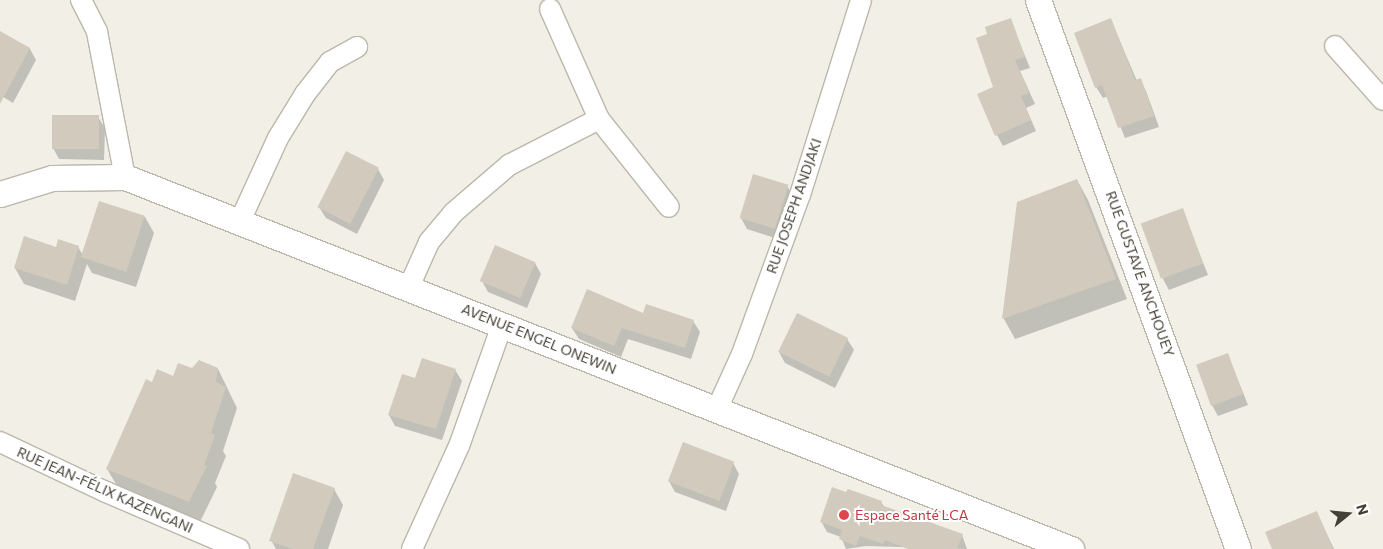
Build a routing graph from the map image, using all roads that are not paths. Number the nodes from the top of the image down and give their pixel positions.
1 (861, 0) edge
2 (1038, 0) edge
3 (86, 2) edge
4 (550, 9) dead end
5 (1335, 46) dead end
6 (357, 47) dead end
7 (1383, 100) edge
8 (599, 119) junction
9 (125, 177) junction
10 (0, 194) edge
11 (670, 207) dead end
12 (240, 221) junction
13 (409, 287) junction
14 (502, 325) junction
15 (717, 409) junction
16 (0, 442) edge
17 (238, 549) edge
18 (412, 549) edge
19 (1071, 549) edge
20 (1238, 549) edge

1 - 15 street, RUE JOSEPH ANDJAKI
2 - 20 street, RUE GUSTAVE ANCHOUEY
3 - 9 street
4 - 8 street
5 - 7 street
6 - 12 street
8 - 11 street
8 - 13 street
9 - 10 street, AVENUE ENGEL ONEWIN
9 - 12 street, AVENUE ENGEL ONEWIN
12 - 13 street, AVENUE ENGEL ONEWIN
13 - 14 street, AVENUE ENGEL ONEWIN
14 - 15 street, AVENUE ENGEL ONEWIN
14 - 18 street
15 - 19 street, AVENUE ENGEL ONEWIN
16 - 17 street, RUE JEAN-FÉLIX KAZENGANI

